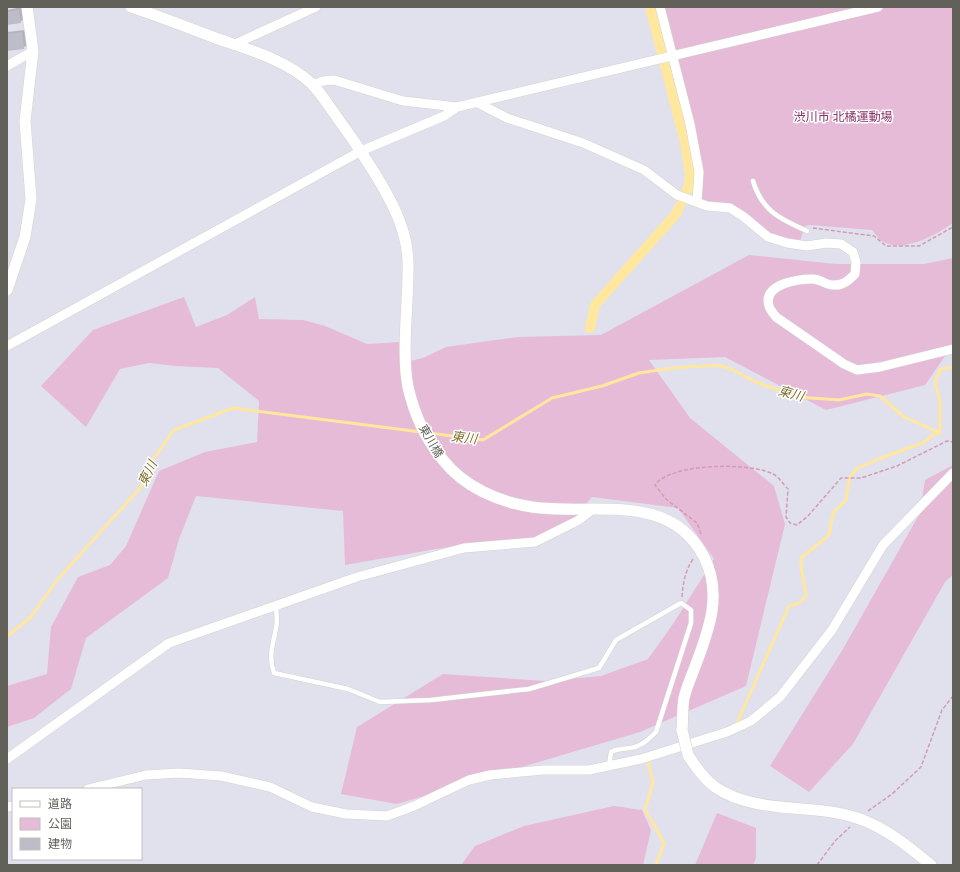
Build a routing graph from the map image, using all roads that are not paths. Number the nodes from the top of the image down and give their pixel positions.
1 (27, 7) edge
2 (131, 7) edge
3 (316, 7) edge
4 (660, 7) edge
5 (878, 7) edge
6 (235, 44) junction
7 (33, 51) junction
8 (671, 56) junction
9 (7, 66) edge
10 (313, 85) junction
11 (476, 102) junction
12 (457, 107) junction
13 (361, 151) junction
14 (753, 182) dead end
15 (695, 202) junction
16 (807, 231) road end
17 (7, 290) edge
18 (7, 346) edge
19 (953, 350) edge
20 (953, 473) edge
21 (592, 509) junction
22 (276, 606) junction
23 (7, 759) edge
24 (609, 766) junction
25 (92, 788) edge
26 (931, 865) edge

1 - 7 street
2 - 6 street, 東川橋
3 - 6 street
4 - 8 street
5 - 8 street
6 - 10 street, 東川橋
7 - 9 street
7 - 17 street
8 - 11 street
8 - 15 street
10 - 12 street
10 - 13 street, 東川橋
11 - 12 street
11 - 15 street
12 - 13 street
13 - 18 street
13 - 21 street, 東川橋
14 - 16 lane
15 - 19 street
20 - 24 street
21 - 22 street
21 - 26 street, 東川橋, bridge
22 - 23 street
22 - 24 lane
24 - 25 street

